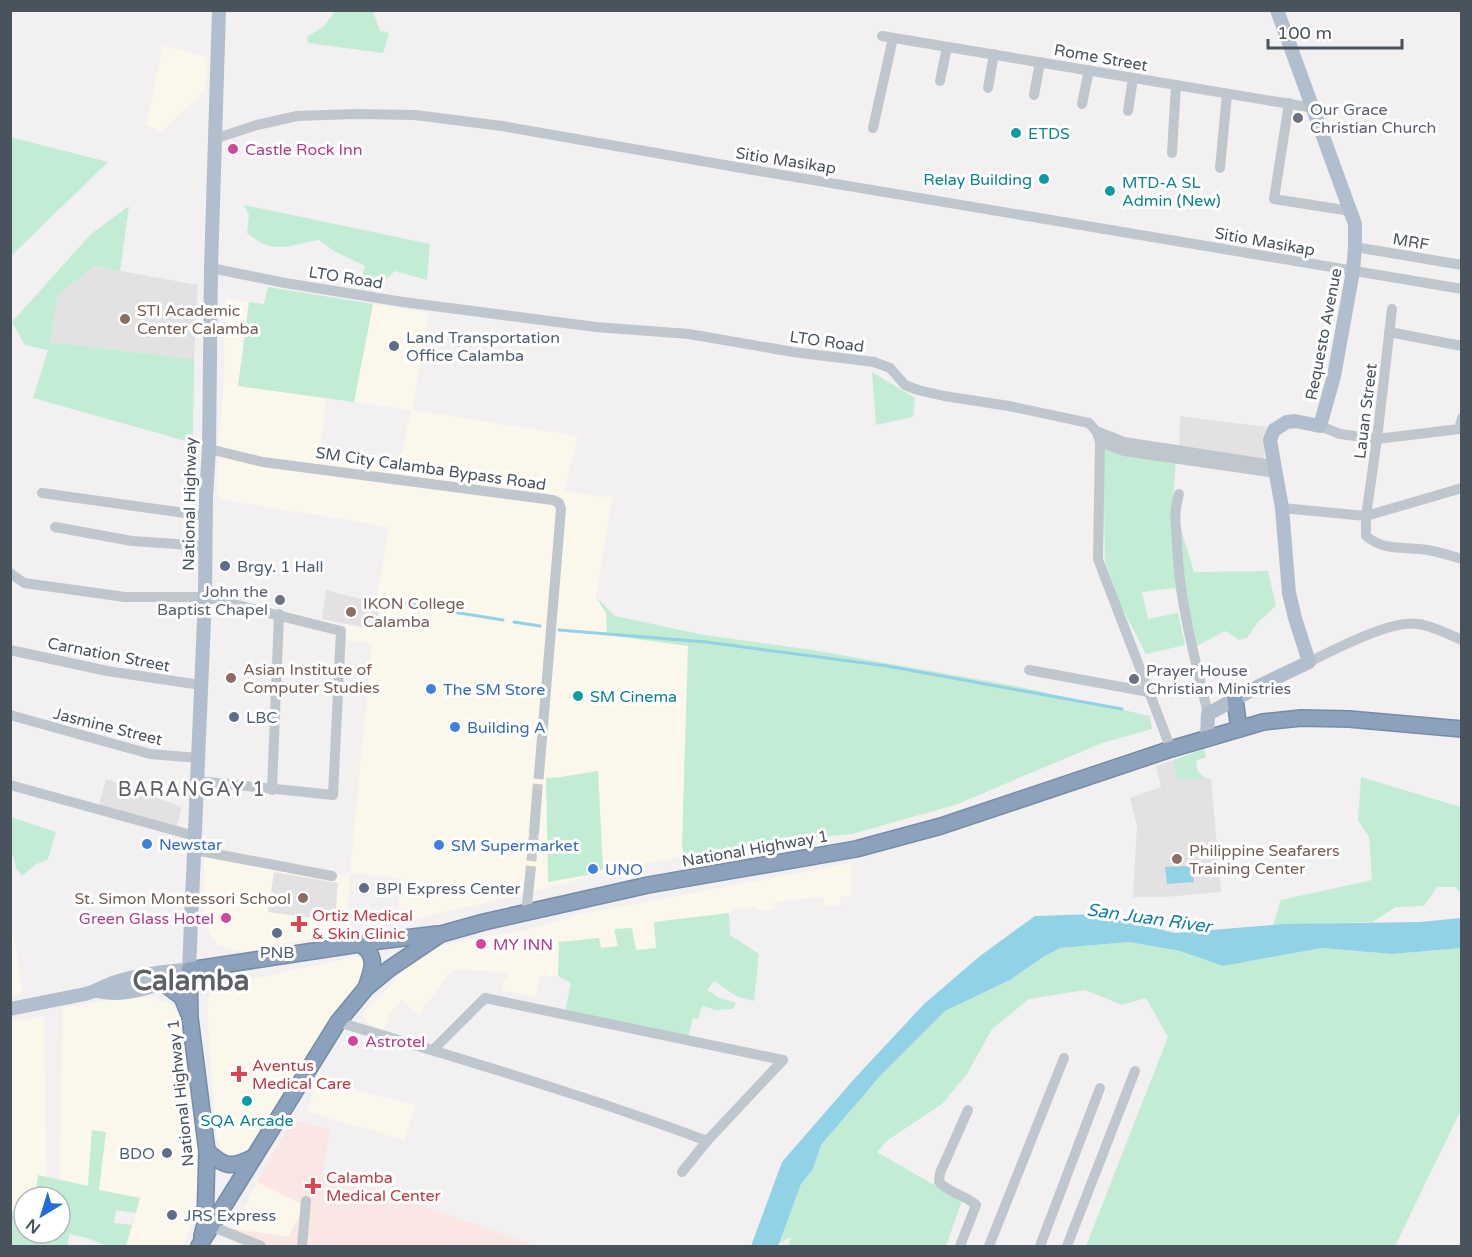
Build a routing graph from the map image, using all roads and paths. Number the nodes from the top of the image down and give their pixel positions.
1 (219, 10) edge
2 (1277, 10) edge
3 (947, 47) junction
4 (994, 54) junction
5 (1040, 62) junction
6 (1089, 70) junction
7 (1133, 78) junction
8 (940, 81) dead end
9 (1176, 85) junction
10 (988, 88) dead end
11 (1227, 94) junction
12 (1034, 95) dead end
13 (1289, 103) junction
14 (1082, 104) dead end
15 (1314, 108) junction
16 (1128, 111) dead end
17 (873, 128) dead end
18 (214, 139) junction
19 (1172, 153) dead end
20 (1220, 168) dead end
21 (1350, 212) junction
22 (1355, 247) junction
23 (1461, 265) edge
24 (211, 268) junction
25 (1353, 271) junction
26 (1461, 289) edge
27 (1392, 309) dead end
28 (1389, 332) junction
29 (1461, 346) edge
30 (1461, 418) edge
31 (1320, 426) junction
32 (1096, 431) junction
33 (1377, 439) junction
34 (1100, 442) junction
35 (209, 449) junction
36 (1275, 469) junction
37 (1461, 488) edge
38 (42, 493) dead end
39 (1179, 494) dead end
40 (1282, 508) junction
41 (206, 516) junction
42 (1366, 516) junction
43 (55, 527) dead end
44 (206, 546) junction
45 (1461, 559) edge
46 (10, 573) edge
47 (205, 597) junction
48 (279, 614) junction
49 (1461, 640) edge
50 (10, 650) edge
51 (1310, 662) junction
52 (1029, 670) dead end
53 (201, 686) junction
54 (1149, 692) junction
55 (1235, 699) junction
56 (1208, 714) junction
57 (10, 716) edge
58 (1239, 729) junction
59 (1461, 729) edge
60 (1207, 739) junction
61 (1171, 749) junction
62 (199, 758) junction
63 (539, 774) tunnel mouth
64 (198, 781) junction
65 (10, 785) edge
66 (272, 790) junction
67 (537, 794) tunnel mouth
68 (534, 833) tunnel mouth
69 (195, 836) junction
70 (195, 850) junction
71 (332, 876) dead end
72 (530, 876) tunnel mouth
73 (526, 913) junction
74 (441, 934) junction
75 (379, 941) junction
76 (360, 944) junction
77 (390, 969) junction
78 (189, 970) junction
79 (165, 984) junction
80 (366, 988) junction
81 (97, 991) junction
82 (10, 1009) edge
83 (190, 1018) junction
84 (338, 1022) junction
85 (433, 1050) junction
86 (1064, 1058) dead end
87 (1135, 1071) dead end
88 (1100, 1088) dead end
89 (968, 1110) dead end
90 (707, 1141) junction
91 (207, 1151) junction
92 (254, 1158) junction
93 (682, 1172) dead end
94 (306, 1201) dead end
95 (208, 1225) junction
96 (199, 1246) edge
97 (261, 1246) edge
98 (302, 1246) edge
99 (960, 1246) edge
100 (989, 1246) edge
101 (1040, 1246) edge
102 (1068, 1246) edge

1 - 18 main road, National Highway
2 - 15 main road, Requesto Avenue
3 - 4 street, Rome Street
3 - 8 street
3 - 17 street, Rome Street
4 - 5 street, Rome Street
4 - 10 street
5 - 6 street, Rome Street
5 - 12 street
6 - 7 street, Rome Street
6 - 14 street
7 - 9 street, Rome Street
7 - 16 street
9 - 11 street, Rome Street
9 - 19 street
11 - 13 street, Rome Street
11 - 20 street
13 - 15 street, Rome Street
13 - 21 street
15 - 21 main road, Requesto Avenue
18 - 24 main road, National Highway
18 - 25 street, Sitio Masikap
21 - 22 main road, Requesto Avenue
22 - 23 street, MRF
22 - 25 main road, Requesto Avenue
24 - 32 street, LTO Road
24 - 35 main road, National Highway
25 - 26 street, Sitio Masikap
25 - 31 main road, Requesto Avenue
27 - 28 street, Lauan Street
28 - 29 street
28 - 33 street, Lauan Street
30 - 33 street
31 - 33 street
31 - 36 main road, Requesto Avenue
32 - 34 street
32 - 36 street, LTO Road
33 - 42 street, Lauan Street
34 - 36 street
34 - 54 street
35 - 41 main road, National Highway
35 - 63 street, SM City Calamba Bypass Road
36 - 40 main road, Requesto Avenue
37 - 42 street
38 - 41 street
39 - 56 street
40 - 42 street
40 - 51 main road, Requesto Avenue
41 - 44 main road, National Highway
42 - 45 street
43 - 44 street
44 - 47 main road, National Highway
46 - 47 street
47 - 48 street
47 - 53 main road, National Highway
48 - 66 street
48 - 66 street
49 - 51 street
50 - 53 street, Carnation Street
51 - 55 main road
52 - 54 street
53 - 62 main road, National Highway
54 - 61 street
55 - 56 main road
55 - 58 highway
56 - 60 main road
57 - 62 street, Jasmine Street
58 - 59 highway, National Highway 1
58 - 60 highway, National Highway 1
60 - 61 highway, National Highway 1
61 - 73 highway, National Highway 1
62 - 64 main road, National Highway
64 - 66 street
64 - 69 main road, National Highway
65 - 69 street
67 - 68 street
69 - 70 main road, National Highway
70 - 71 street
70 - 78 main road, National Highway
72 - 73 street
73 - 74 highway, National Highway 1
74 - 75 highway
74 - 77 highway, National Highway 1
75 - 76 highway
75 - 77 highway
76 - 78 highway
76 - 80 highway
77 - 80 highway, National Highway 1
78 - 79 main road
78 - 81 main road
78 - 83 highway, National Highway 1
79 - 81 main road
79 - 83 highway
80 - 84 highway, National Highway 1
81 - 82 main road
83 - 91 highway, National Highway 1
84 - 85 street
84 - 92 highway, National Highway 1
85 - 90 street
85 - 90 street
86 - 100 street
87 - 102 street
88 - 101 street
89 - 99 street
90 - 93 street
91 - 92 highway
91 - 95 highway, National Highway 1
92 - 95 highway, National Highway 1
94 - 98 street
95 - 96 highway, National Highway 1
95 - 97 street

